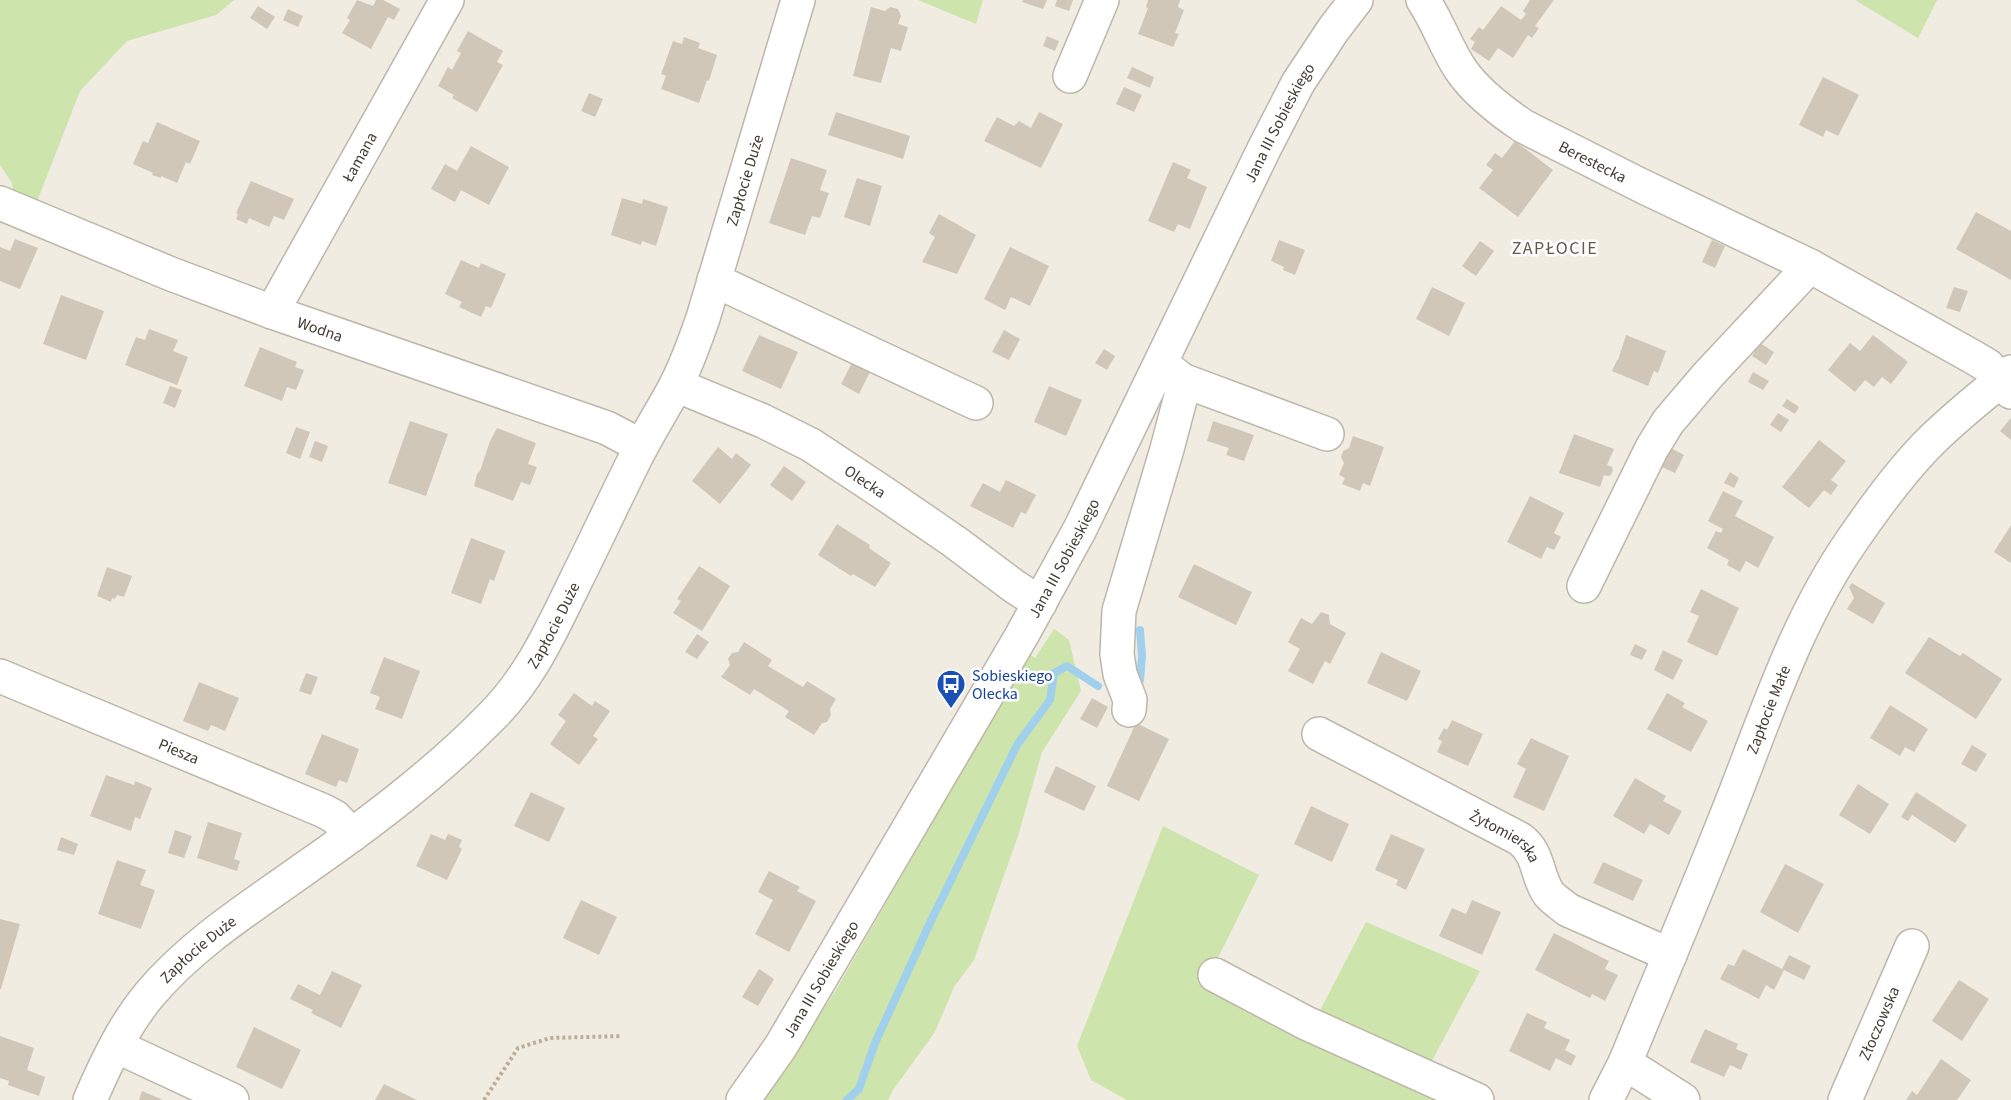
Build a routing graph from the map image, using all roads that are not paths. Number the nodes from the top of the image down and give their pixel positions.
1 (447, 0) edge
2 (798, 0) edge
3 (1102, 0) edge
4 (1356, 0) edge
5 (1423, 0) edge
6 (1070, 76) dead end
7 (0, 203) edge
8 (1810, 266) junction
9 (714, 280) junction
10 (272, 312) junction
11 (1171, 372) junction
12 (2008, 382) edge
13 (676, 385) junction
14 (976, 403) dead end
15 (1327, 434) dead end
16 (641, 446) junction
17 (1584, 586) dead end
18 (1040, 603) junction
19 (0, 676) edge
20 (1129, 710) dead end
21 (1319, 734) dead end
22 (352, 835) junction
23 (1912, 946) dead end
24 (1670, 954) junction
25 (1215, 975) dead end
26 (116, 1046) junction
27 (1625, 1063) junction
28 (90, 1100) edge
29 (232, 1100) edge
30 (743, 1100) edge
31 (1477, 1100) edge
32 (1606, 1100) edge
33 (1683, 1100) edge
34 (1845, 1100) edge

1 - 10 street, Łamana
2 - 9 street, Zapłocie Duże
3 - 6 street
4 - 11 street, Jana III Sobieskiego
5 - 8 street, Berestecka
7 - 10 street, Wodna
8 - 12 street, Berestecka
8 - 17 street
9 - 13 street, Zapłocie Duże
9 - 14 street
10 - 16 street, Wodna
11 - 15 street
11 - 18 street, Jana III Sobieskiego
11 - 20 street
12 - 24 street, Zapłocie Małe
13 - 16 street, Zapłocie Duże
13 - 18 street, Olecka
16 - 22 street, Zapłocie Duże
18 - 30 street, Jana III Sobieskiego
19 - 22 street, Piesza
21 - 24 street, Żytomierska
22 - 26 street, Zapłocie Duże
23 - 34 street, Złoczowska
24 - 27 street, Zapłocie Małe
25 - 31 street
26 - 28 street, Zapłocie Duże
26 - 29 street
27 - 32 street, Zapłocie Małe
27 - 33 street

